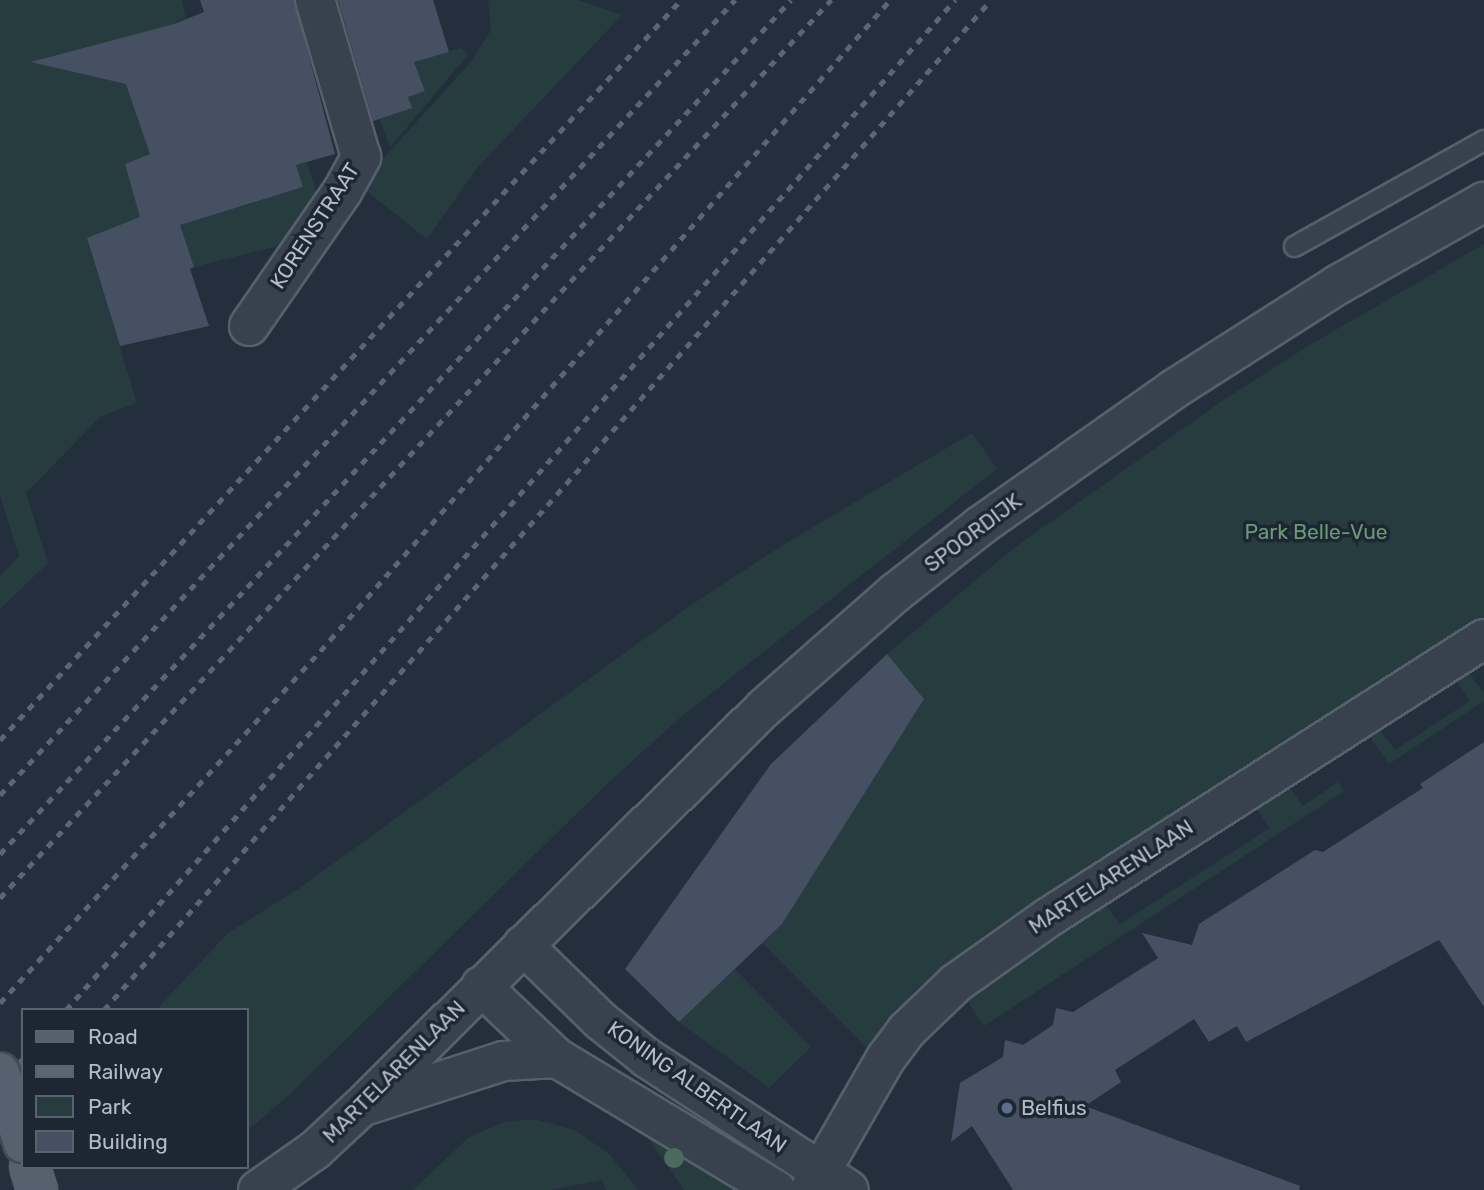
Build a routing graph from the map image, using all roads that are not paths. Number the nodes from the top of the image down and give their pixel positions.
1 (315, 0) edge
2 (1484, 139) edge
3 (1484, 202) edge
4 (1294, 246) dead end
5 (249, 326) dead end
6 (1484, 639) edge
7 (523, 944) junction
8 (481, 986) junction
9 (557, 1058) junction
10 (0, 1072) edge
11 (362, 1106) junction
12 (21, 1137) edge
13 (31, 1169) edge
14 (827, 1184) edge
15 (37, 1190) edge
16 (258, 1190) edge
17 (776, 1190) edge

1 - 5 street, KORENSTRAAT
2 - 4 lane
3 - 7 street, SPOORDIJK
6 - 14 street, MARTELARENLAAN
7 - 8 street, MARTELARENLAAN
7 - 14 street, KONING ALBERTLAAN
8 - 9 street, KONING ALBERTLAAN
8 - 11 street, MARTELARENLAAN
9 - 11 street
9 - 17 street, KONING ALBERTLAAN
10 - 12 main road, bridge
11 - 16 street, MARTELARENLAAN
13 - 15 main road

